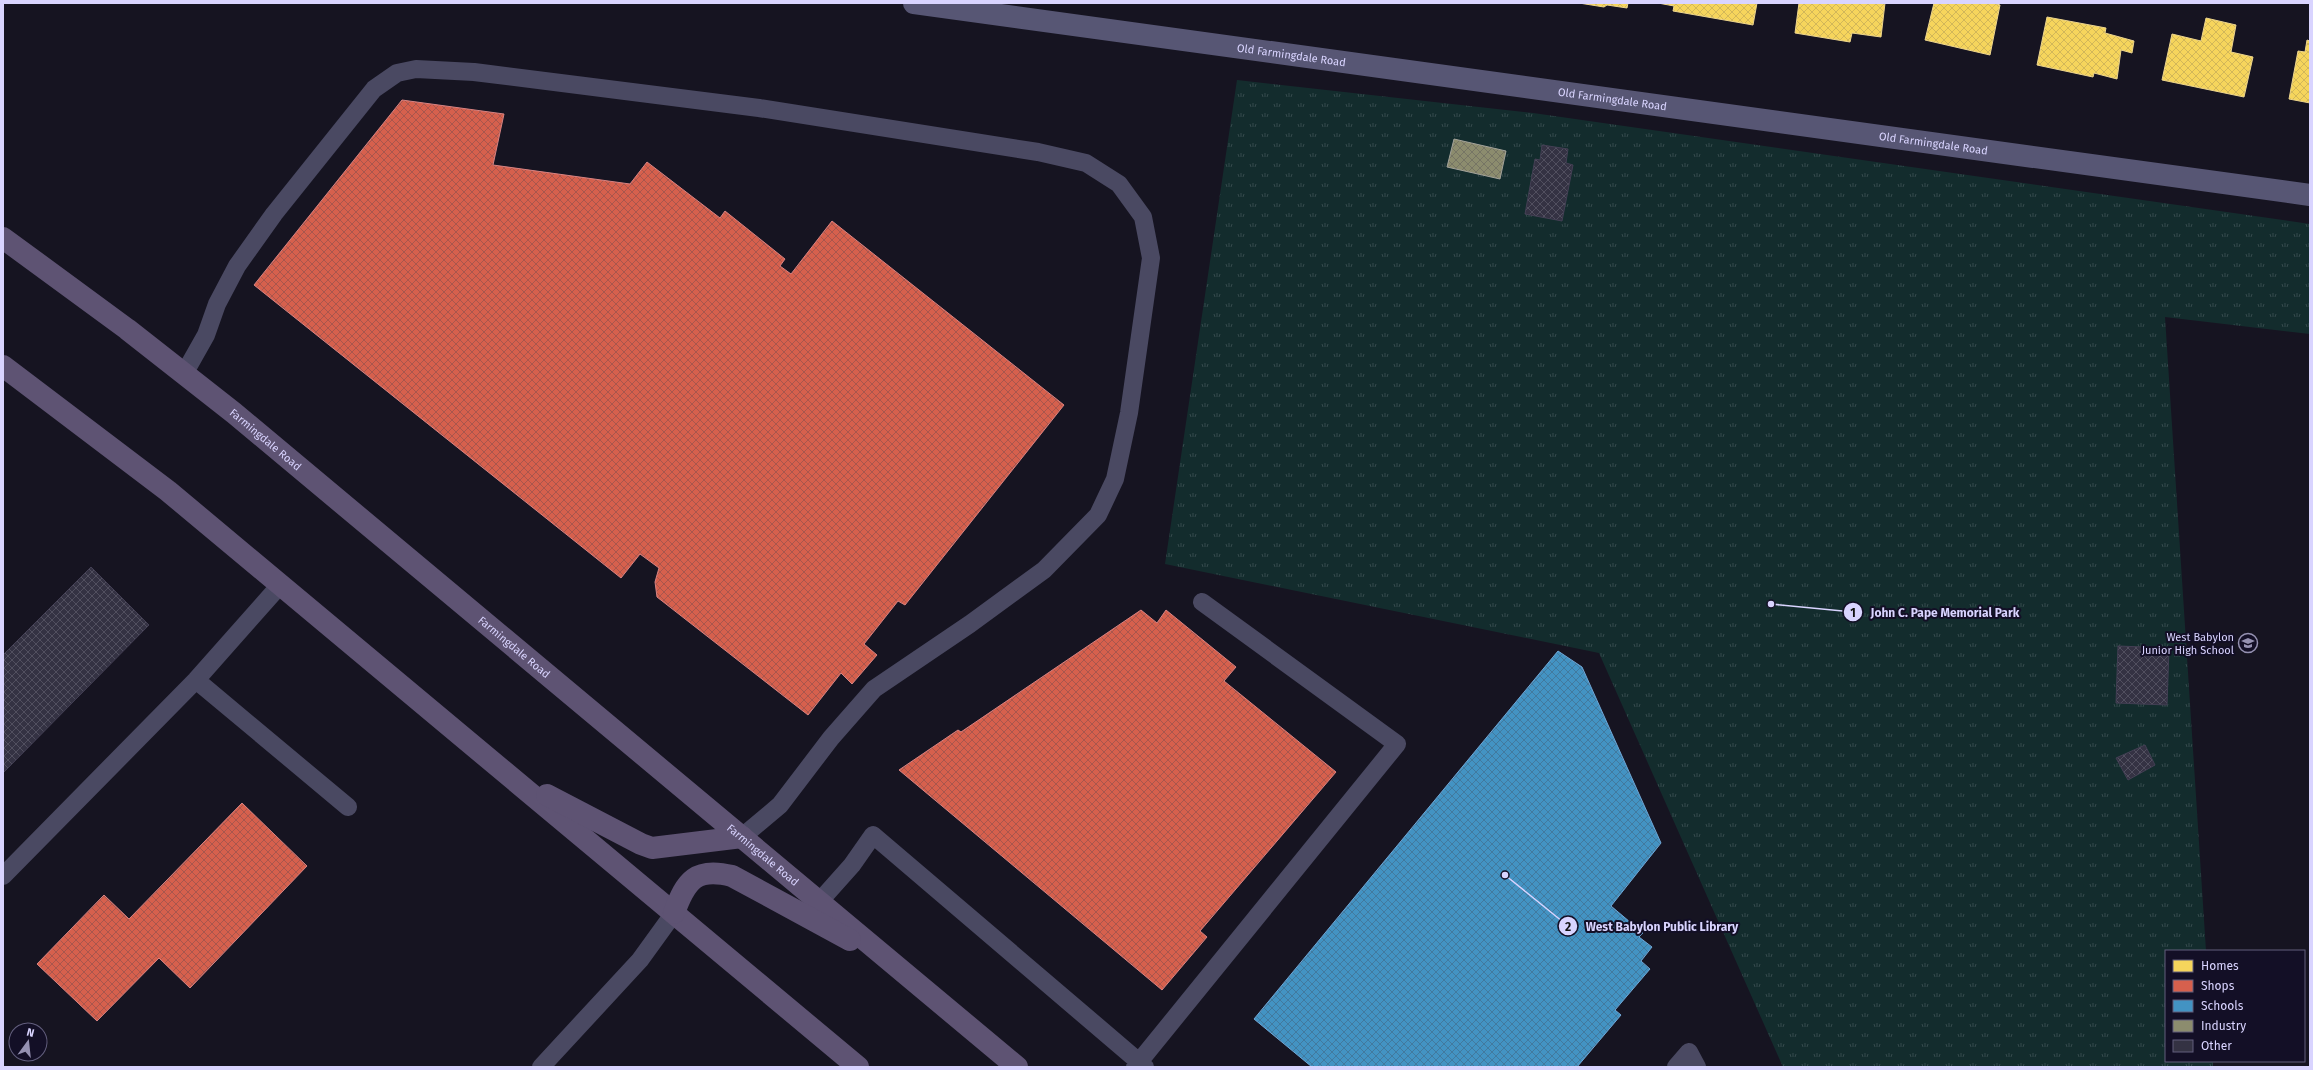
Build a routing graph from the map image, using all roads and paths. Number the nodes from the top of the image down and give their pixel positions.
1 (914, 3) edge
2 (2310, 195) edge
3 (3, 238) edge
4 (3, 366) edge
5 (184, 374) junction
6 (281, 584) junction
7 (1202, 602) dead end
8 (196, 680) junction
9 (506, 774) junction
10 (348, 807) dead end
11 (742, 836) junction
12 (3, 876) edge
13 (819, 902) junction
14 (674, 913) junction
15 (898, 967) junction
16 (1140, 1065) edge
17 (541, 1067) edge
18 (858, 1067) edge
19 (1017, 1067) edge
20 (1676, 1067) edge
21 (1697, 1067) edge

1 - 2 street, Old Farmingdale Road
3 - 5 main road, Farmingdale Road
4 - 6 main road
5 - 11 main road, Farmingdale Road
5 - 11 lane
6 - 8 lane
6 - 9 main road
7 - 16 lane
8 - 10 lane
8 - 12 lane
9 - 11 main road
9 - 14 main road
11 - 13 main road, Farmingdale Road
13 - 15 main road, Farmingdale Road
13 - 16 lane
14 - 15 main road
14 - 17 lane
14 - 18 main road
15 - 19 main road, Farmingdale Road
20 - 21 lane

